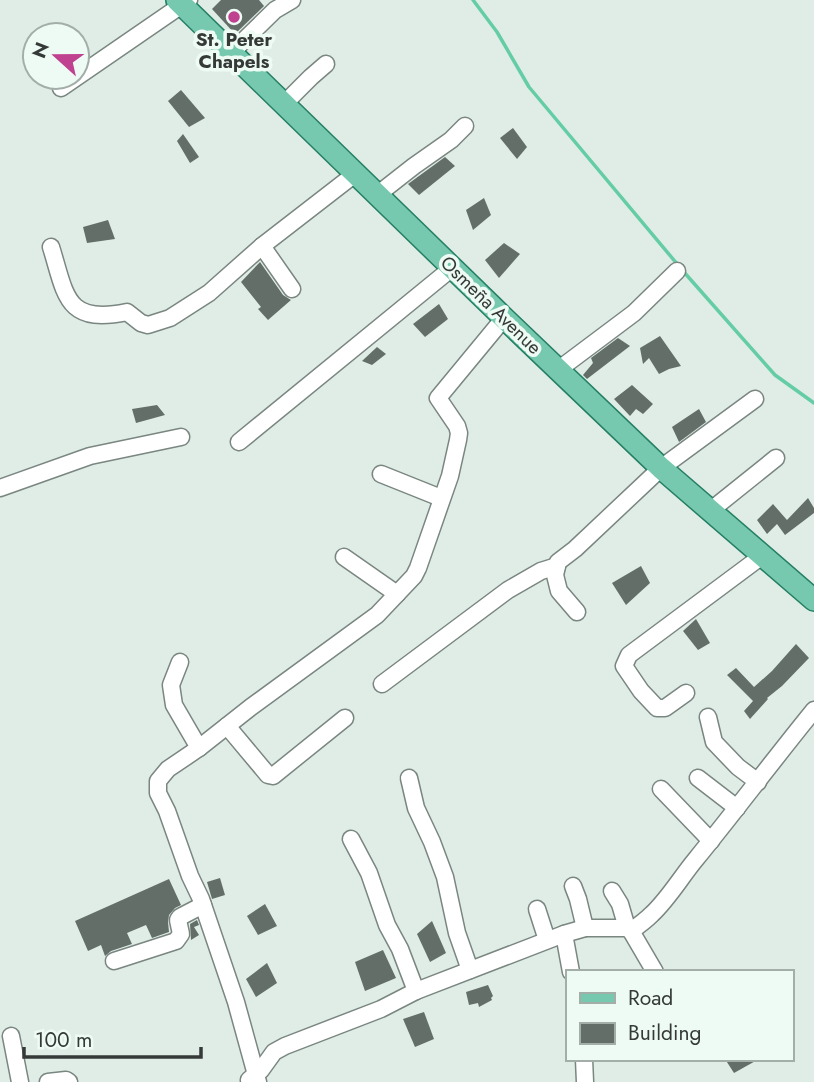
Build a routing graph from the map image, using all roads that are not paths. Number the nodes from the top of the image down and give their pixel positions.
1 (292, 0) edge
2 (183, 2) edge
3 (231, 52) junction
4 (326, 64) dead end
5 (91, 67) edge
6 (284, 104) junction
7 (465, 126) dead end
8 (355, 174) junction
9 (377, 195) junction
10 (262, 246) junction
11 (51, 247) dead end
12 (452, 268) junction
13 (677, 271) dead end
14 (292, 289) dead end
15 (504, 318) junction
16 (558, 370) junction
17 (755, 399) dead end
18 (181, 437) dead end
19 (239, 442) dead end
20 (776, 458) dead end
21 (661, 468) junction
22 (381, 474) dead end
23 (0, 488) edge
24 (442, 498) junction
25 (710, 511) junction
26 (762, 556) junction
27 (344, 557) dead end
28 (557, 566) junction
29 (397, 594) junction
30 (814, 600) edge
31 (577, 612) dead end
32 (180, 662) dead end
33 (382, 684) dead end
34 (686, 693) dead end
35 (814, 710) edge
36 (345, 718) dead end
37 (708, 718) dead end
38 (228, 726) junction
39 (200, 748) junction
40 (410, 778) dead end
41 (698, 778) dead end
42 (758, 782) junction
43 (662, 789) dead end
44 (737, 808) junction
45 (351, 839) dead end
46 (711, 841) junction
47 (573, 886) dead end
48 (612, 891) dead end
49 (204, 905) junction
50 (537, 909) dead end
51 (585, 928) junction
52 (629, 929) junction
53 (564, 934) junction
54 (547, 940) junction
55 (114, 961) dead end
56 (470, 970) junction
57 (571, 970) edge
58 (654, 970) edge
59 (416, 991) junction
60 (11, 1036) dead end
61 (584, 1061) edge
62 (253, 1080) edge
63 (20, 1082) edge
64 (48, 1082) edge
65 (68, 1082) edge
66 (585, 1082) edge

1 - 3 street
2 - 3 main road, Osmeña Avenue
2 - 5 street
3 - 6 main road, Osmeña Avenue
4 - 6 street
6 - 8 main road, Osmeña Avenue
7 - 9 street
8 - 9 main road, Osmeña Avenue
8 - 10 street
9 - 12 main road, Osmeña Avenue
10 - 11 street
10 - 14 street
12 - 15 main road, Osmeña Avenue
12 - 19 street
13 - 16 street
15 - 16 main road, Osmeña Avenue
15 - 24 street
16 - 21 main road, Osmeña Avenue
17 - 21 street
18 - 23 street
20 - 25 street
21 - 25 main road, Osmeña Avenue
21 - 28 street
22 - 24 street
24 - 29 street
25 - 26 main road, Osmeña Avenue
26 - 30 main road, Osmeña Avenue
26 - 34 street
27 - 29 street
28 - 31 street
28 - 33 street
29 - 38 street
32 - 39 street
35 - 42 street
36 - 38 street
37 - 42 street
38 - 39 street
39 - 49 street
40 - 56 street
41 - 44 street
42 - 44 street
43 - 46 street
44 - 46 street
45 - 59 street
46 - 52 street
47 - 51 street
48 - 52 street
49 - 55 street
49 - 62 street
50 - 54 street
51 - 52 street
51 - 53 street
52 - 58 street
53 - 54 street
53 - 57 street
54 - 56 street
56 - 59 street
59 - 62 street
60 - 63 street
61 - 66 street
64 - 65 street

